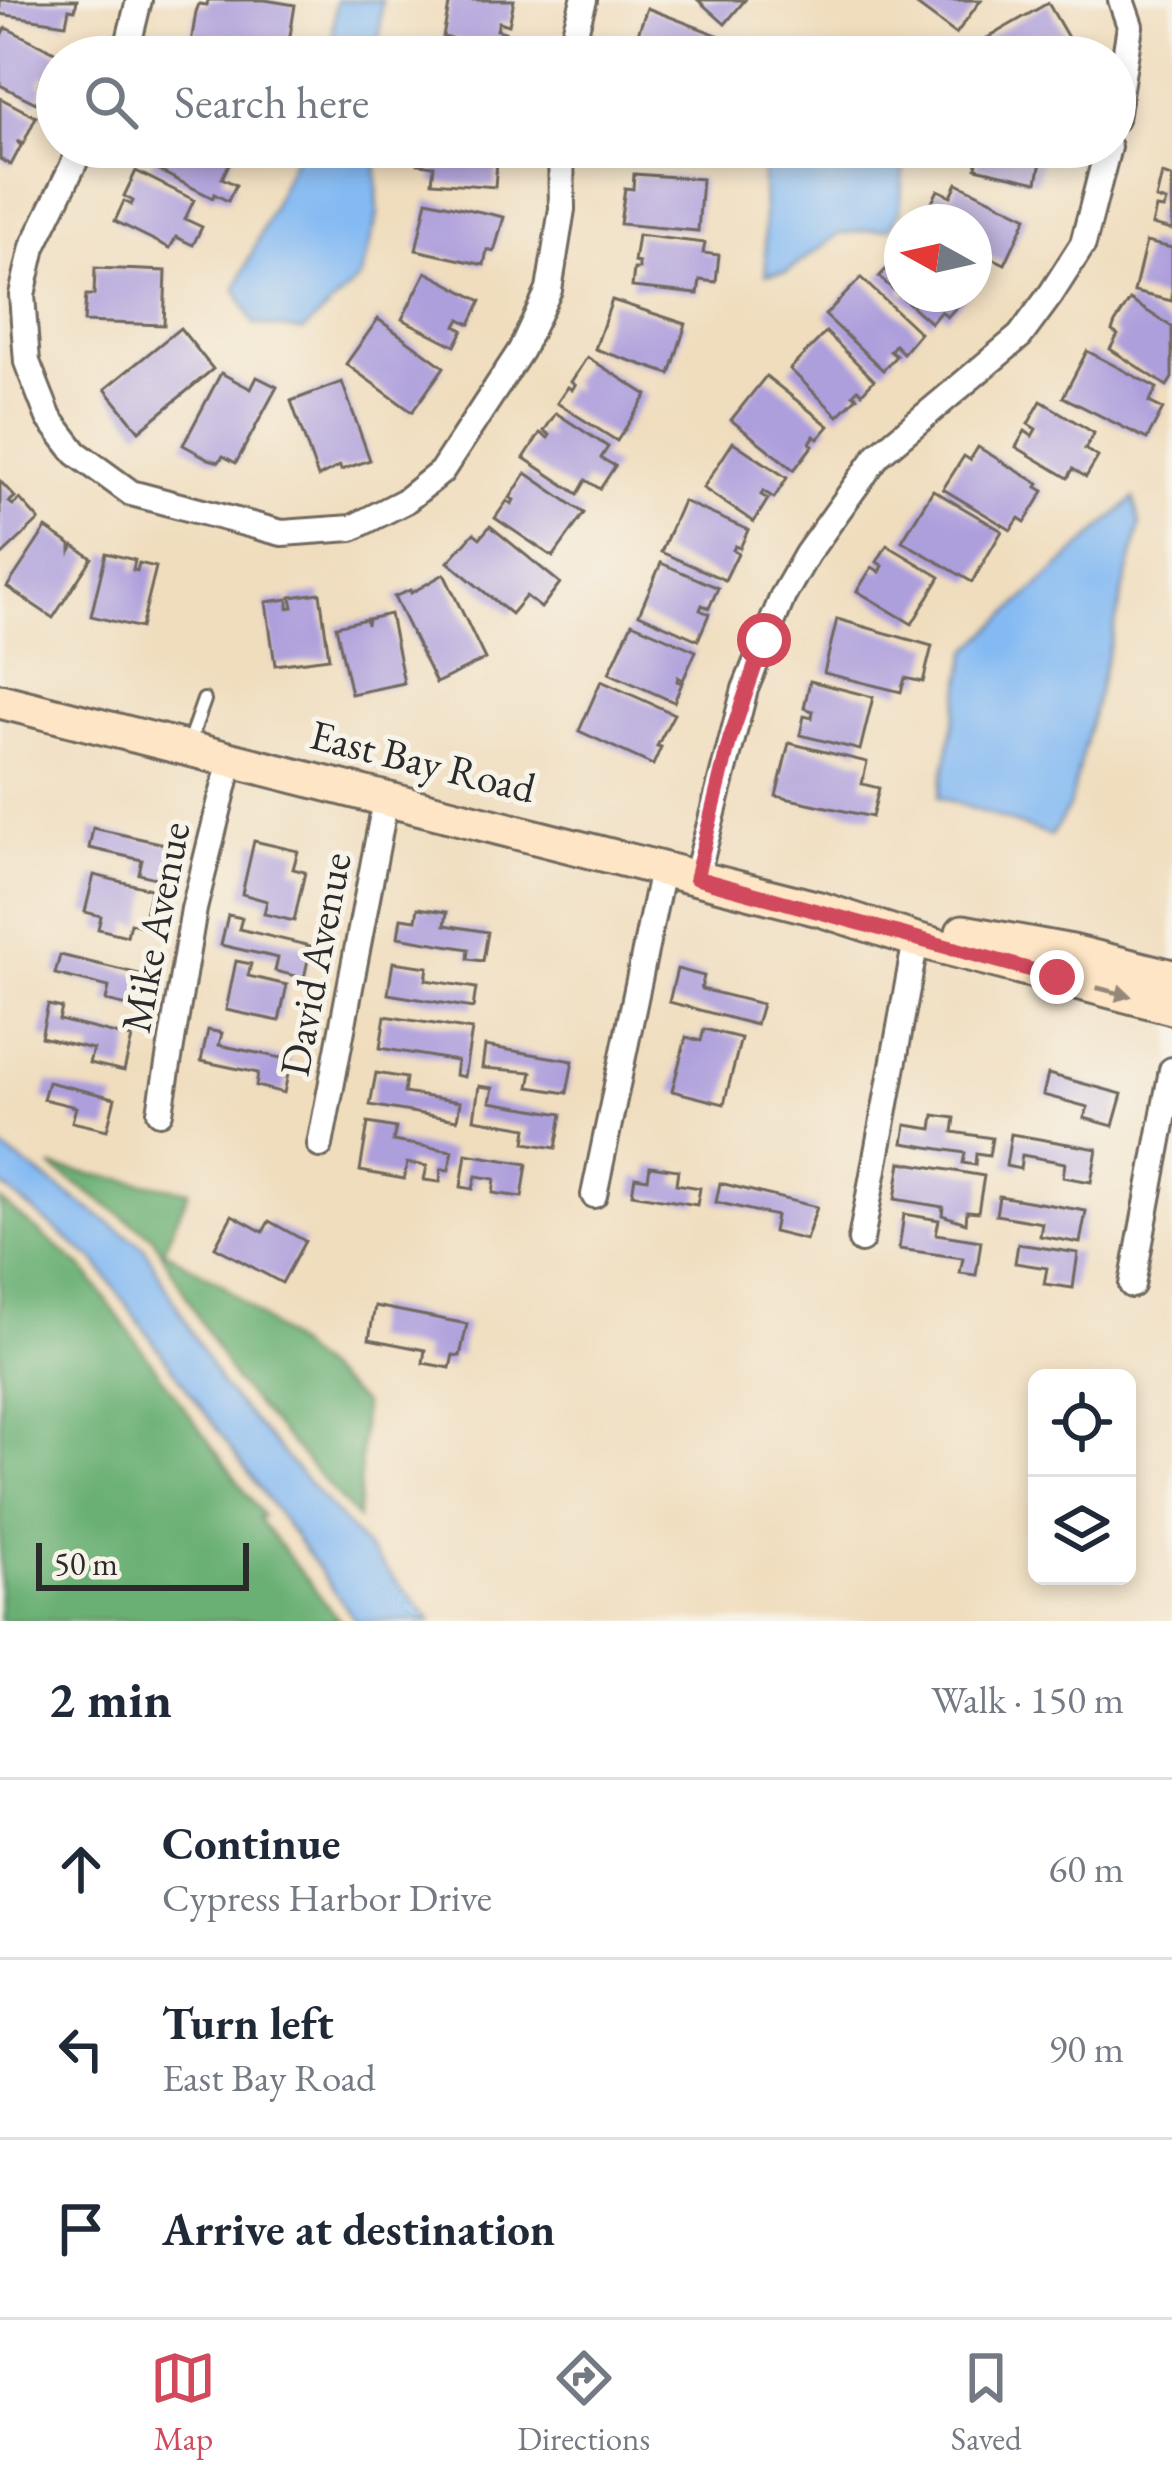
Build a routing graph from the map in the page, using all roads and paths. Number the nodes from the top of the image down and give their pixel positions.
1 (139, 0) edge
2 (584, 0) edge
3 (1121, 0) edge
4 (130, 36) edge
5 (574, 36) edge
6 (1128, 36) edge
7 (72, 168) edge
8 (561, 168) edge
9 (1103, 168) edge
10 (204, 700) dead end
11 (0, 701) edge
12 (187, 748) junction
13 (231, 759) junction
14 (386, 798) junction
15 (662, 870) junction
16 (696, 878) junction
17 (823, 910) junction
18 (916, 940) junction
19 (1172, 977) edge
20 (1172, 1006) edge
21 (1172, 1070) edge
22 (160, 1112) dead end
23 (320, 1145) dead end
24 (594, 1196) dead end
25 (861, 1240) dead end
26 (1132, 1285) dead end

1 - 4 street
2 - 5 street
3 - 6 street
7 - 8 street
9 - 16 street
10 - 12 lane
11 - 12 street, East Bay Road
12 - 13 street, East Bay Road
13 - 14 street, East Bay Road
13 - 22 street, Mike Avenue
14 - 15 street, East Bay Road
14 - 23 street, David Avenue
15 - 16 street, East Bay Road
15 - 24 street
16 - 17 street, East Bay Road
17 - 18 street, East Bay Road
17 - 19 street, East Bay Road
18 -> 20 street, East Bay Road
18 - 25 street
21 - 26 street

